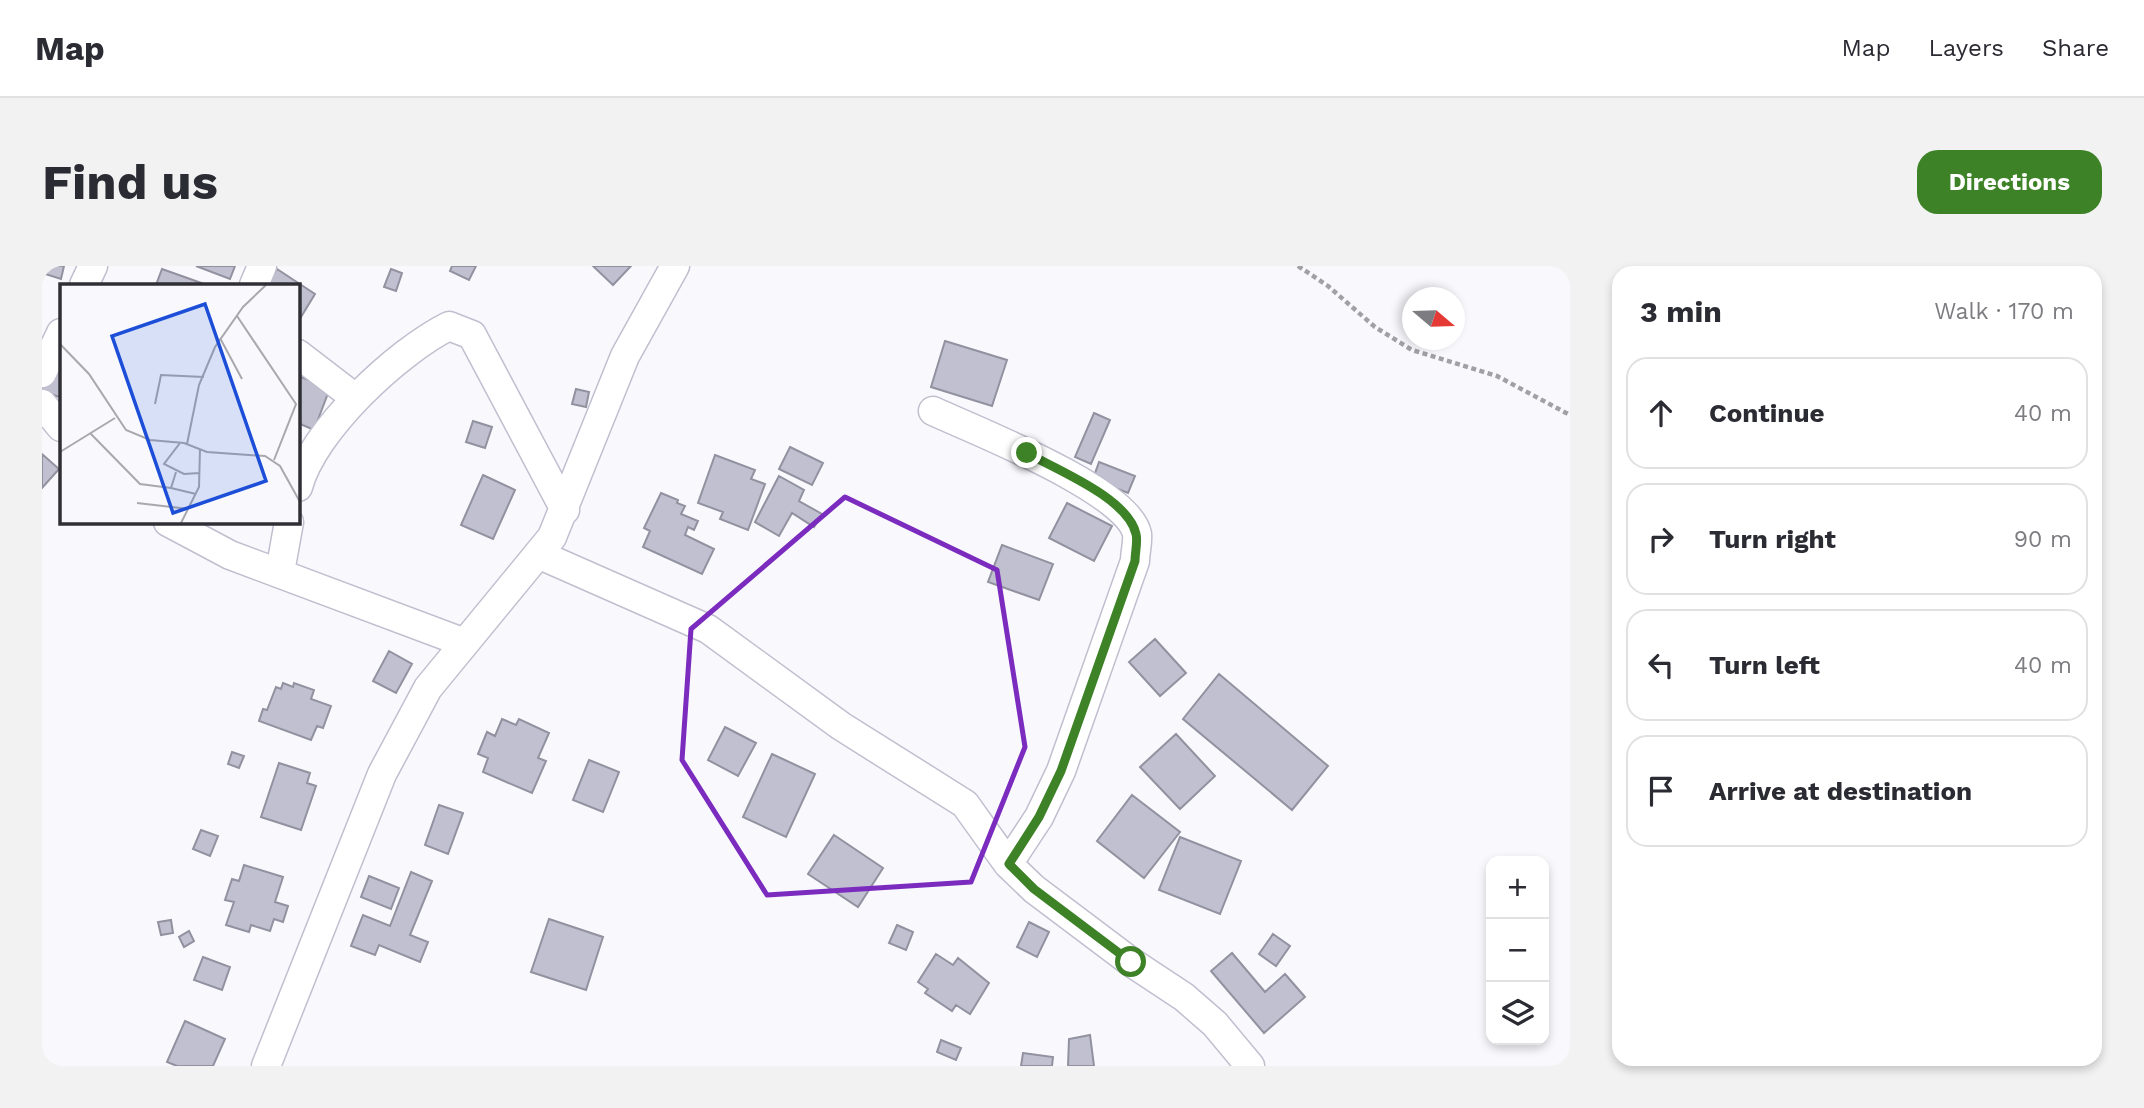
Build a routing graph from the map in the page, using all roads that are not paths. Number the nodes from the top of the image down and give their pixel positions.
1 (93, 266) edge
2 (262, 266) edge
3 (675, 266) edge
4 (84, 284) edge
5 (254, 284) edge
6 (60, 335) edge
7 (299, 355) edge
8 (42, 373) edge
9 (354, 397) junction
10 (42, 404) edge
11 (933, 411) dead end
12 (60, 426) edge
13 (299, 485) edge
14 (565, 510) junction
15 (170, 523) edge
16 (289, 523) edge
17 (538, 554) junction
18 (280, 572) junction
19 (465, 643) junction
20 (1009, 864) junction
21 (266, 1066) edge
22 (1250, 1066) edge

1 - 4 street
2 - 5 street
3 - 14 street
6 - 8 street
7 - 9 street
9 - 13 street
9 - 14 street
10 - 12 street
11 - 20 street
14 - 17 street
15 - 18 street
16 - 18 street
17 - 19 street
17 - 20 street
18 - 19 street
19 - 21 street
20 - 22 street

